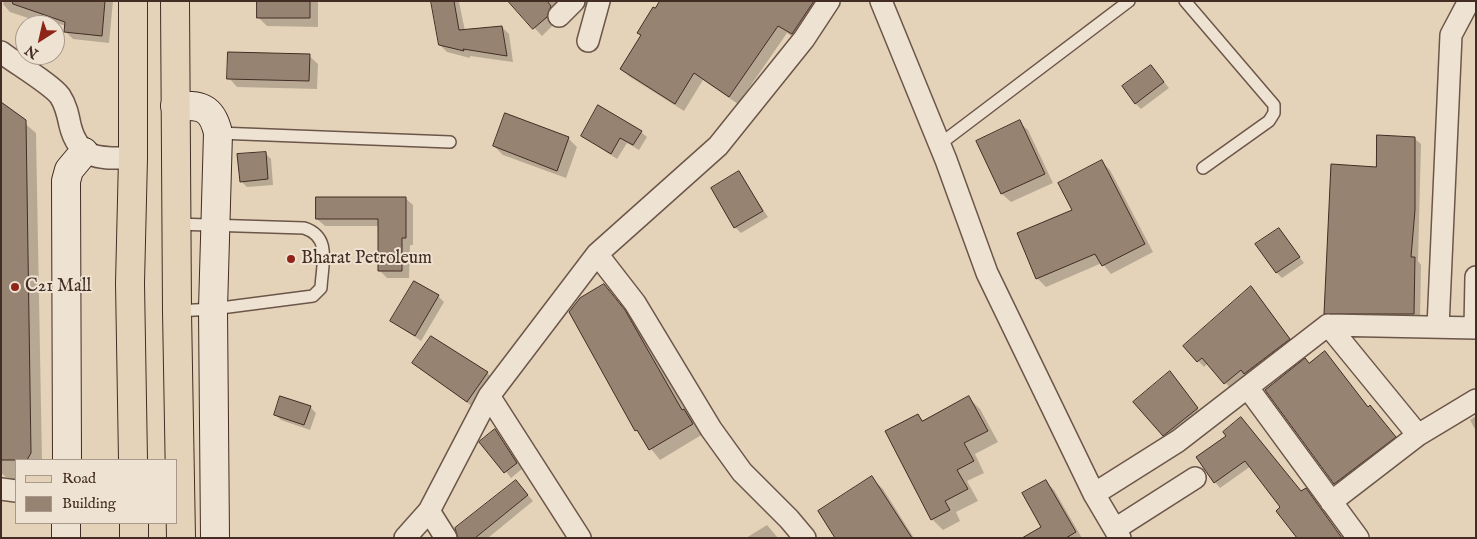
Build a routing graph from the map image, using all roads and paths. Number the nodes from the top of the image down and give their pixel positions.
1 (132, 1) edge
2 (175, 1) edge
3 (574, 1) edge
4 (599, 1) edge
5 (829, 1) edge
6 (881, 1) edge
7 (1128, 1) edge
8 (1185, 1) edge
9 (1469, 1) edge
10 (559, 16) dead end
11 (588, 41) dead end
12 (1, 52) edge
13 (175, 106) junction
14 (218, 133) junction
15 (450, 142) dead end
16 (940, 144) junction
17 (84, 152) junction
18 (134, 158) junction
19 (1203, 168) dead end
20 (176, 224) junction
21 (215, 224) junction
22 (597, 254) junction
23 (1476, 277) edge
24 (213, 309) junction
25 (176, 311) junction
26 (1328, 325) junction
27 (1438, 328) junction
28 (1475, 328) edge
29 (1248, 388) junction
30 (489, 396) junction
31 (1476, 400) edge
32 (1418, 435) junction
33 (67, 459) edge
34 (133, 459) edge
35 (1195, 478) dead end
36 (1, 489) edge
37 (15, 490) edge
38 (1094, 494) junction
39 (1331, 502) junction
40 (429, 511) junction
41 (66, 524) edge
42 (134, 524) edge
43 (1118, 533) edge
44 (412, 535) edge
45 (66, 538) edge
46 (134, 538) edge
47 (181, 538) edge
48 (215, 538) edge
49 (446, 538) edge
50 (580, 538) edge
51 (804, 538) edge
52 (1358, 538) edge

1 - 18 main road
2 - 13 main road
3 - 10 street
4 - 11 street
5 - 22 street
6 - 16 street
7 - 16 lane
8 - 19 lane
9 - 27 street
12 - 17 street
13 - 14 street
13 - 20 main road
14 - 15 lane
14 - 21 street
16 - 38 street
17 - 18 street
17 - 33 street
18 - 34 main road
20 - 21 lane
20 - 25 main road
21 - 24 street
21 - 24 lane
22 - 30 street
22 - 51 street
23 - 28 street
24 - 25 lane
24 - 48 street
25 - 47 main road
26 - 27 street
26 - 29 street
26 - 32 street
27 - 28 street
29 - 38 street
29 - 39 street
30 - 40 street
30 - 50 street
31 - 32 street
32 - 39 street
35 - 43 street
36 - 37 street
38 - 43 street
39 - 52 street
40 - 44 street
40 - 49 street
41 - 45 street
42 - 46 main road

